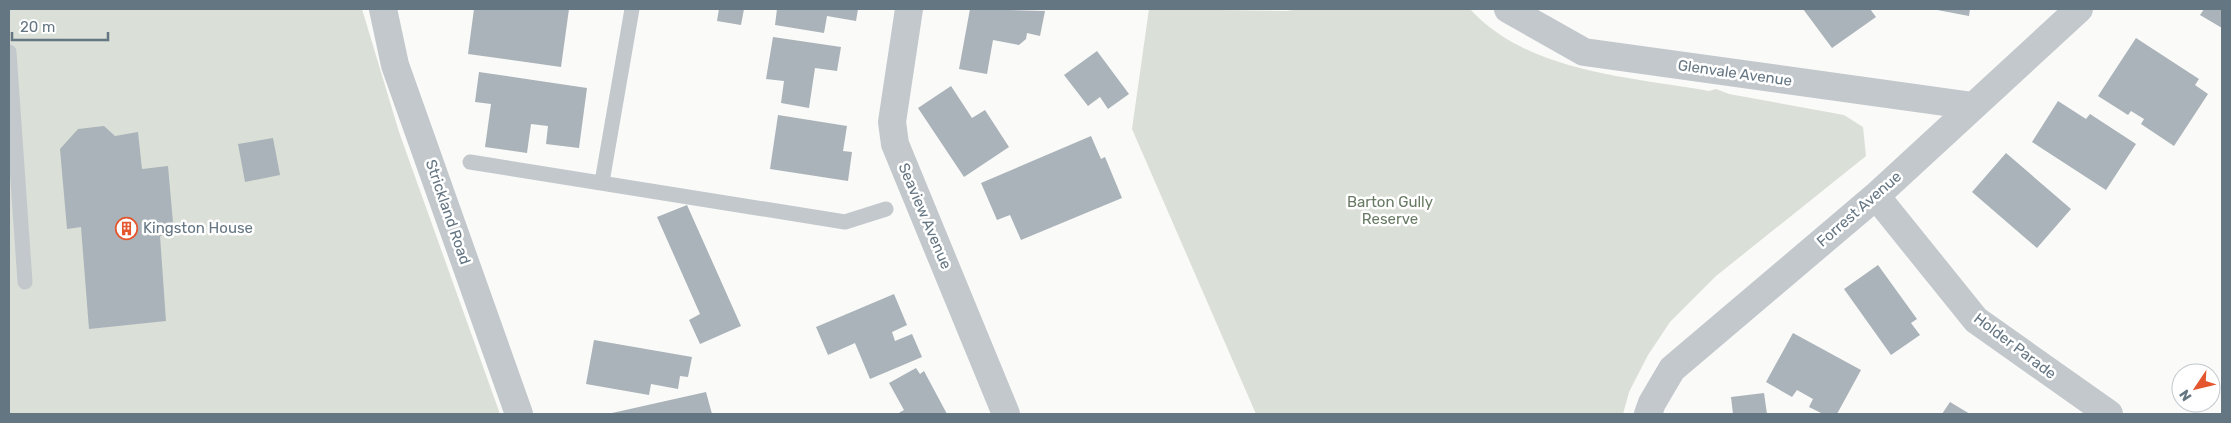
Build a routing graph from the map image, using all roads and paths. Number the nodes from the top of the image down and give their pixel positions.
1 (383, 9) edge
2 (632, 9) edge
3 (909, 9) edge
4 (1508, 9) edge
5 (2078, 9) edge
6 (9, 52) edge
7 (1973, 106) junction
8 (470, 162) dead end
9 (602, 182) junction
10 (1876, 196) junction
11 (886, 208) dead end
12 (25, 282) dead end
13 (519, 414) edge
14 (1006, 414) edge
15 (1648, 414) edge
16 (2109, 414) edge

1 - 13 street, Strickland Road
2 - 9 lane
3 - 14 street, Seaview Avenue
4 - 7 street, Glenvale Avenue
5 - 7 street, Forrest Avenue
6 - 12 lane
7 - 10 street, Forrest Avenue
8 - 9 lane
9 - 11 lane
10 - 15 street, Forrest Avenue
10 - 16 street, Holder Parade

